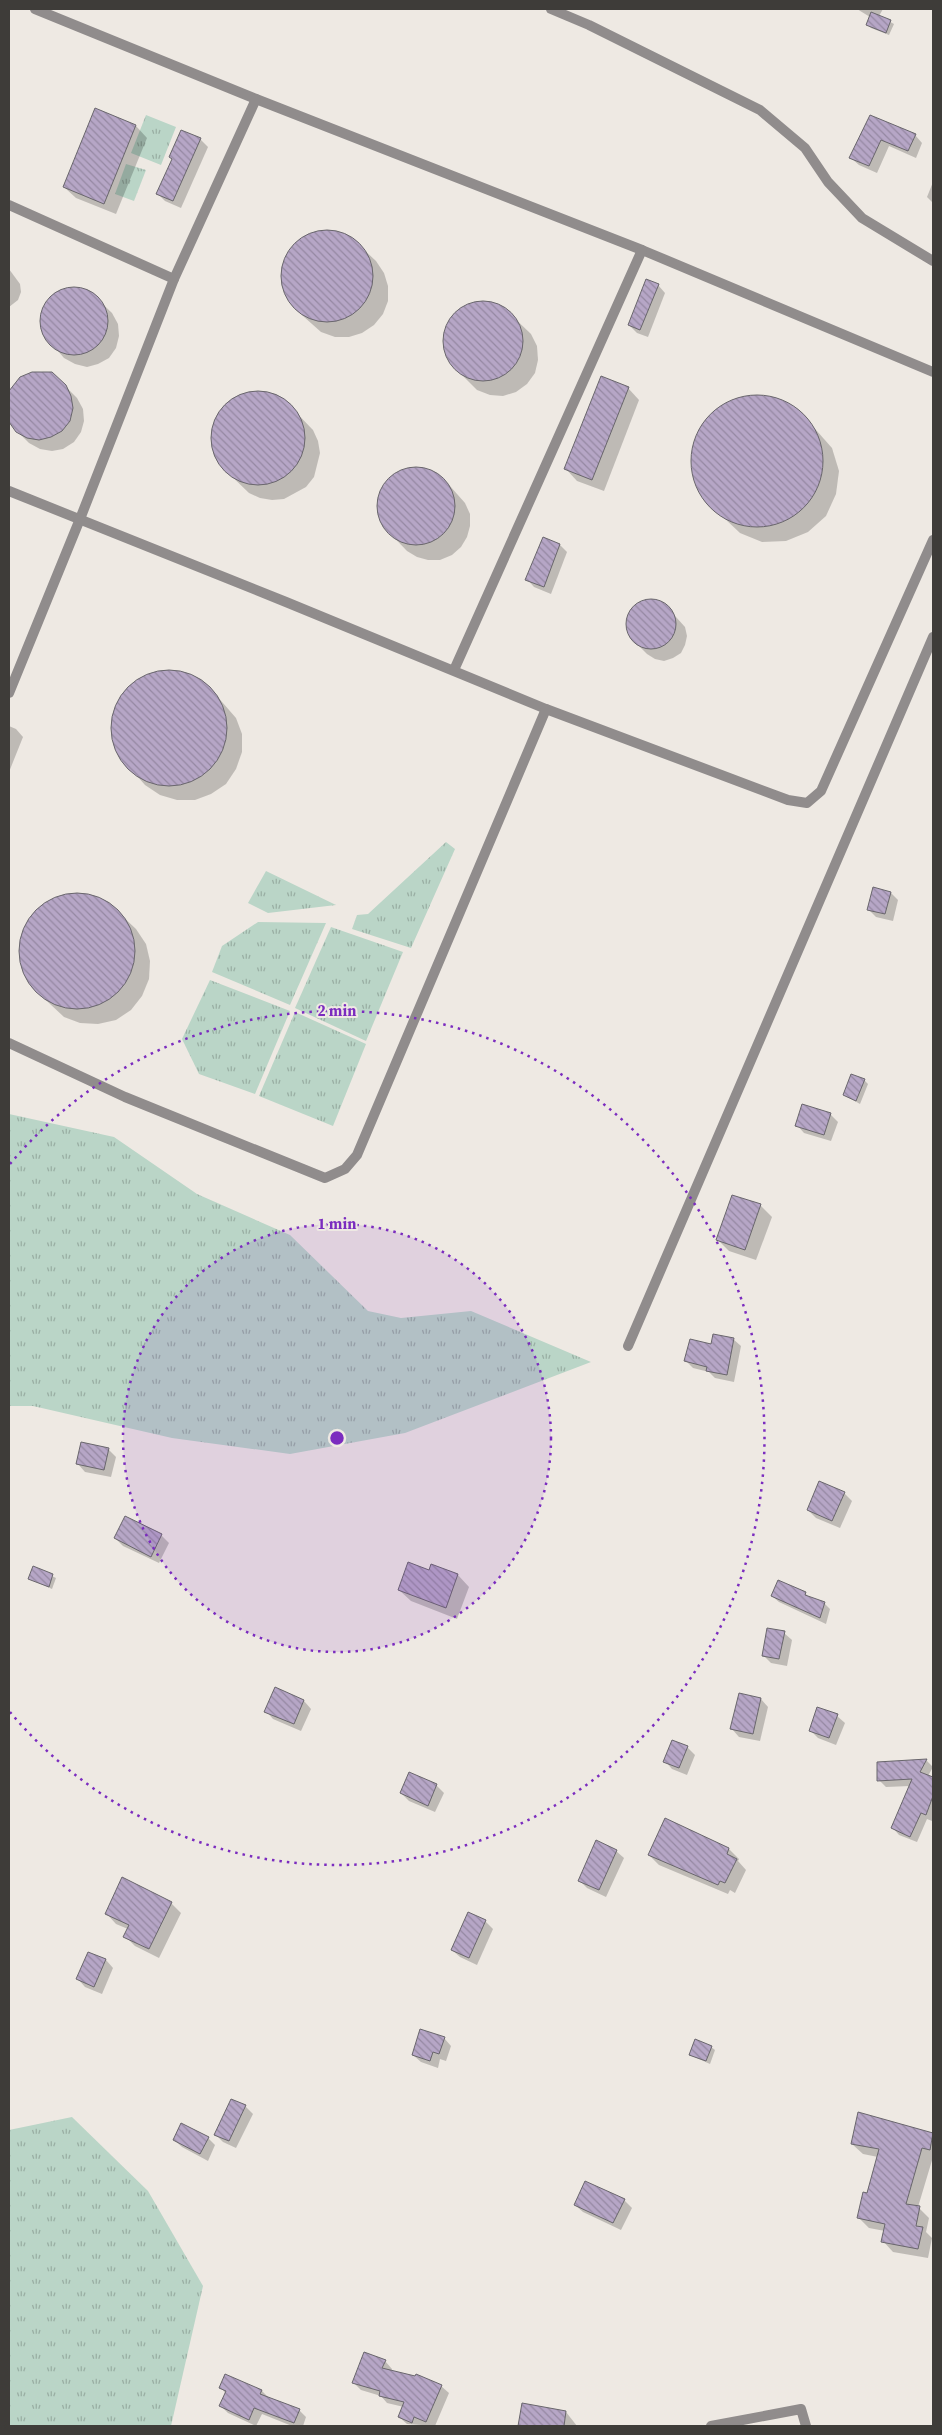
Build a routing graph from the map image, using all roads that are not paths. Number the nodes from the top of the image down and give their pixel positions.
1 (35, 9) edge
2 (551, 9) edge
3 (256, 98) junction
4 (9, 205) edge
5 (642, 250) junction
6 (933, 261) edge
7 (174, 279) junction
8 (933, 372) edge
9 (9, 491) edge
10 (80, 519) junction
11 (933, 540) edge
12 (933, 637) edge
13 (454, 670) junction
14 (9, 693) edge
15 (546, 709) junction
16 (9, 1042) edge
17 (628, 1346) dead end
18 (711, 2426) edge
19 (806, 2426) edge

1 - 3 street
2 - 6 street
3 - 5 street
3 - 7 street
4 - 7 street
5 - 8 street
5 - 13 street
7 - 10 street
9 - 10 street
10 - 13 street
10 - 14 street
11 - 15 street
12 - 17 street
13 - 15 street
15 - 16 street
18 - 19 street

